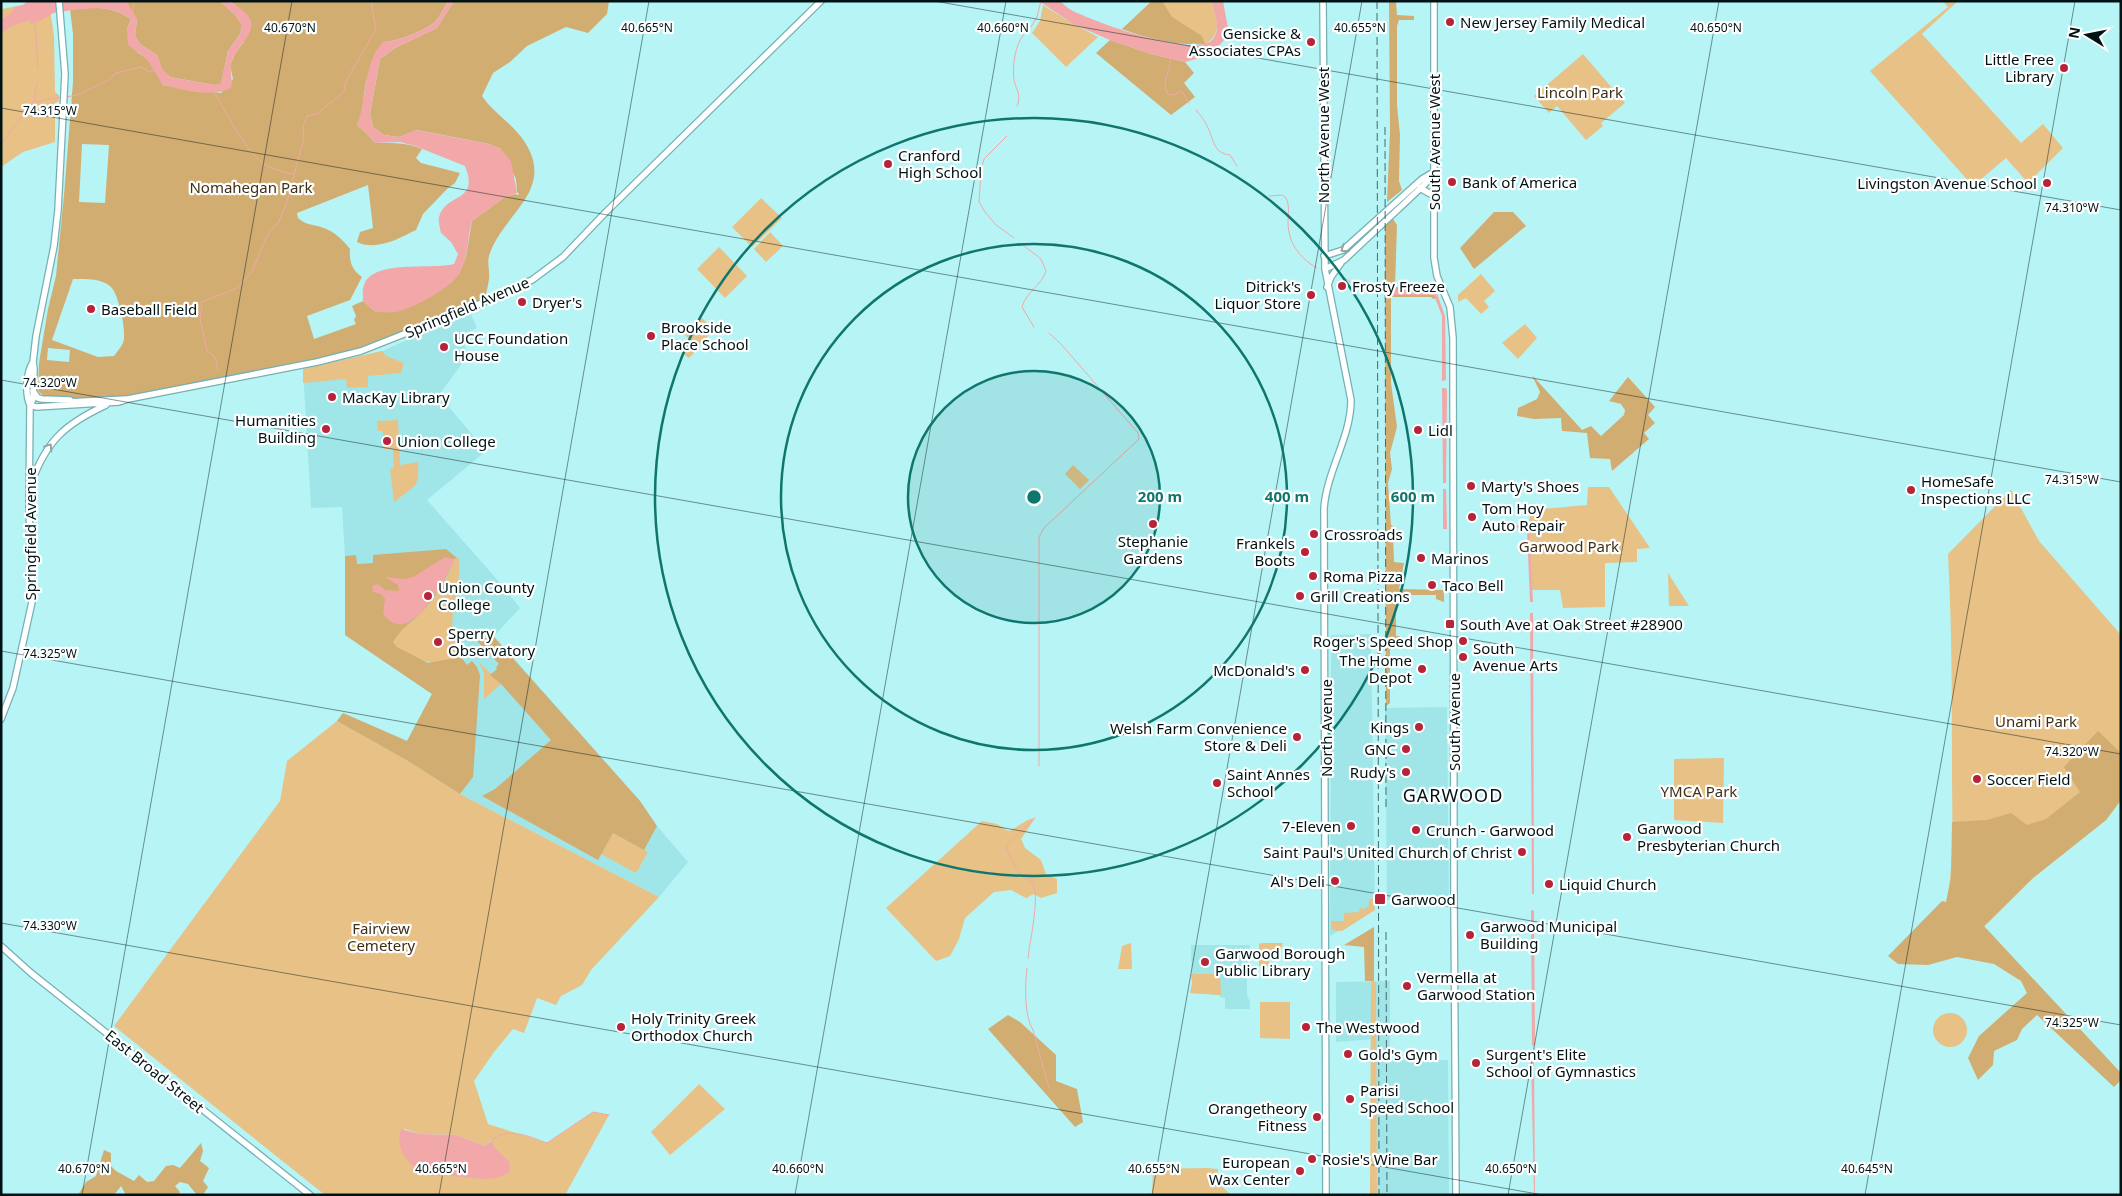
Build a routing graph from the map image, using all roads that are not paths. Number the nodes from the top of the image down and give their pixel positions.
1 (59, 1) edge
2 (821, 1) edge
3 (1323, 1) edge
4 (1434, 1) edge
5 (1434, 172) junction
6 (1420, 188) junction
7 (1434, 196) junction
8 (1324, 256) junction
9 (1344, 260) junction
10 (1325, 268) junction
11 (1440, 282) joint
12 (1327, 288) junction
13 (33, 362) junction
14 (33, 390) junction
15 (128, 399) junction
16 (80, 400) junction
17 (110, 404) junction
18 (30, 405) junction
19 (29, 491) junction
20 (1, 719) edge
21 (1, 946) edge
22 (310, 1195) edge
23 (1326, 1195) edge
24 (1456, 1195) edge

1 - 13 main road
2 - 15 main road, Springfield Avenue
3 - 8 main road, North Avenue West
4 - 5 main road, South Avenue West
5 - 6 main road
5 - 7 main road, South Avenue West
5 -> 8 main road
6 - 7 main road
6 - 9 main road
7 - 11 main road, South Avenue West
8 - 10 main road, North Avenue West
9 - 10 main road
9 - 12 main road
10 - 12 main road, North Avenue
11 - 24 main road, South Avenue
12 - 23 main road, North Avenue
13 - 14 main road
13 - 18 main road
14 - 16 main road
14 - 18 main road
15 - 16 main road, Springfield Avenue
15 - 17 main road, Springfield Avenue
16 - 18 main road, Springfield Avenue
17 - 18 main road, Springfield Avenue
19 -> 17 main road
18 - 19 main road, Springfield Avenue
19 - 20 main road, Springfield Avenue
21 - 22 main road, East Broad Street

